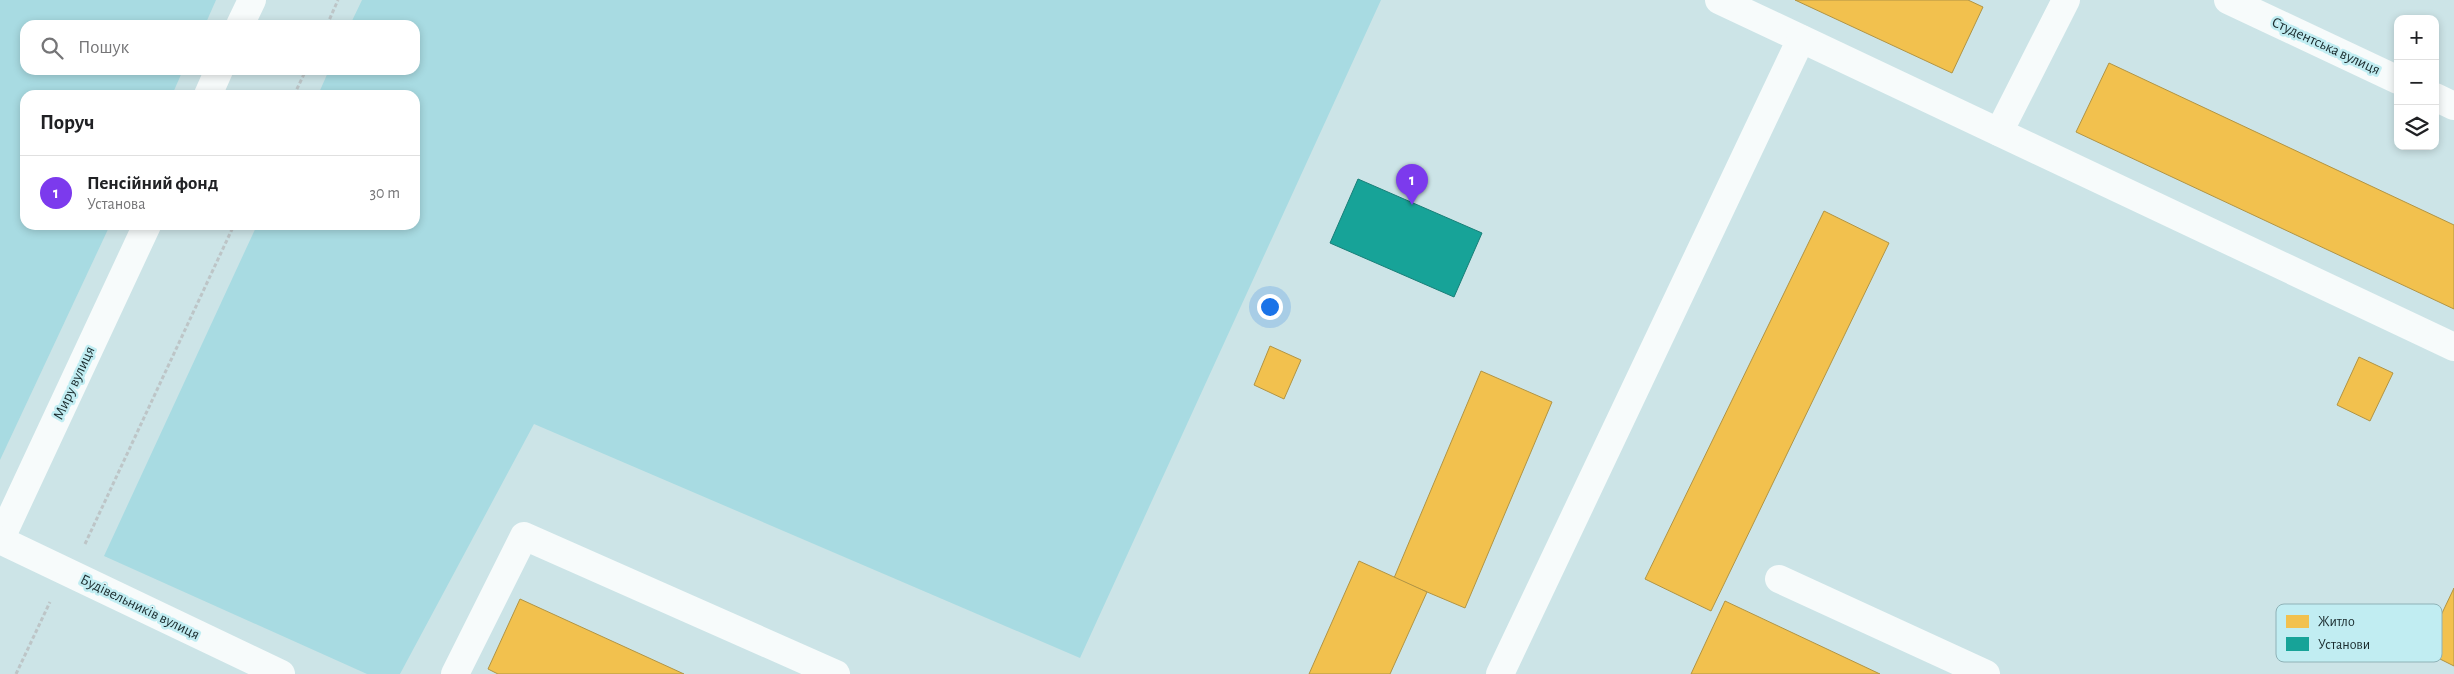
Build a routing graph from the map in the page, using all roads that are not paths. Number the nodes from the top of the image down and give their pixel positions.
1 (252, 0) edge
2 (1719, 0) edge
3 (2066, 0) edge
4 (2228, 0) edge
5 (242, 20) edge
6 (1801, 38) junction
7 (217, 75) edge
8 (2394, 78) edge
9 (210, 90) edge
10 (2439, 99) edge
11 (2454, 106) edge
12 (1999, 132) junction
13 (145, 230) edge
14 (2454, 347) edge
15 (0, 540) edge
16 (1779, 579) dead end
17 (281, 674) edge
18 (455, 674) edge
19 (836, 674) edge
20 (1500, 674) edge
21 (1986, 674) edge

1 - 5 street
2 - 6 street
3 - 12 street
4 - 8 street, Студентська вулиця
6 - 12 street
6 - 20 street
7 - 9 street
10 - 11 street
12 - 14 street
13 - 15 street, Миру вулиця
15 - 17 street, Будівельників вулиця
16 - 21 street
18 - 19 street

